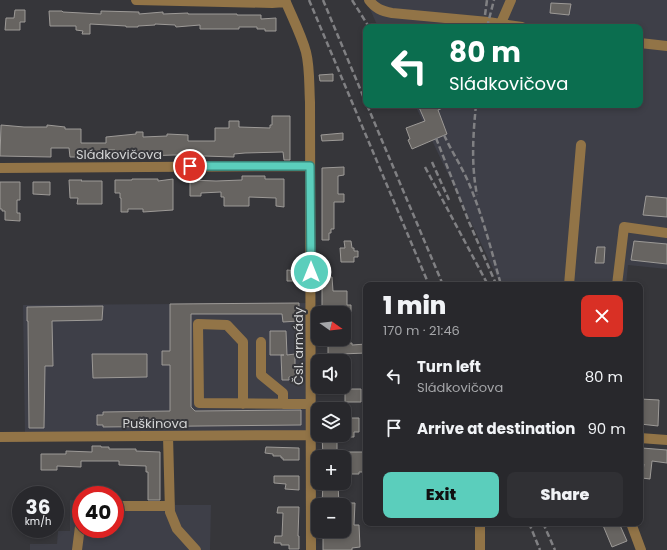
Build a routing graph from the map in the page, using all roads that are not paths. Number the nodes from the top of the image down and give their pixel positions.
1 (136, 0) edge
2 (369, 0) edge
3 (511, 0) edge
4 (286, 1) edge
5 (501, 23) junction
6 (506, 24) edge
7 (643, 42) edge
8 (667, 46) edge
9 (581, 145) dead end
10 (310, 166) junction
11 (0, 168) edge
12 (667, 233) edge
13 (569, 282) edge
14 (617, 282) edge
15 (261, 342) dead end
16 (243, 404) junction
17 (283, 404) junction
18 (311, 404) junction
19 (310, 435) junction
20 (168, 436) junction
21 (0, 437) edge
22 (643, 438) edge
23 (667, 440) edge
24 (124, 506) edge
25 (169, 506) junction
26 (480, 526) edge
27 (632, 526) edge
28 (79, 538) edge
29 (77, 550) edge
30 (196, 550) edge
31 (312, 550) edge
32 (480, 550) edge
33 (641, 550) edge

1 - 4 street
2 - 5 street
3 - 5 street
4 - 10 street, Čsl. armády
5 - 6 street
7 - 8 street
9 - 13 street
10 - 11 street, Sládkovičova
10 - 18 street, Čsl. armády
12 - 14 street
15 - 17 street
16 - 16 street
16 - 17 street
17 - 18 street
18 - 19 street, Čsl. armády
19 - 20 street, Puškinova
19 - 31 street, Čsl. armády
20 - 21 street, Puškinova
20 - 25 street
22 - 23 street
24 - 25 street
25 - 30 street
26 - 32 street
27 - 33 street
28 - 29 street

